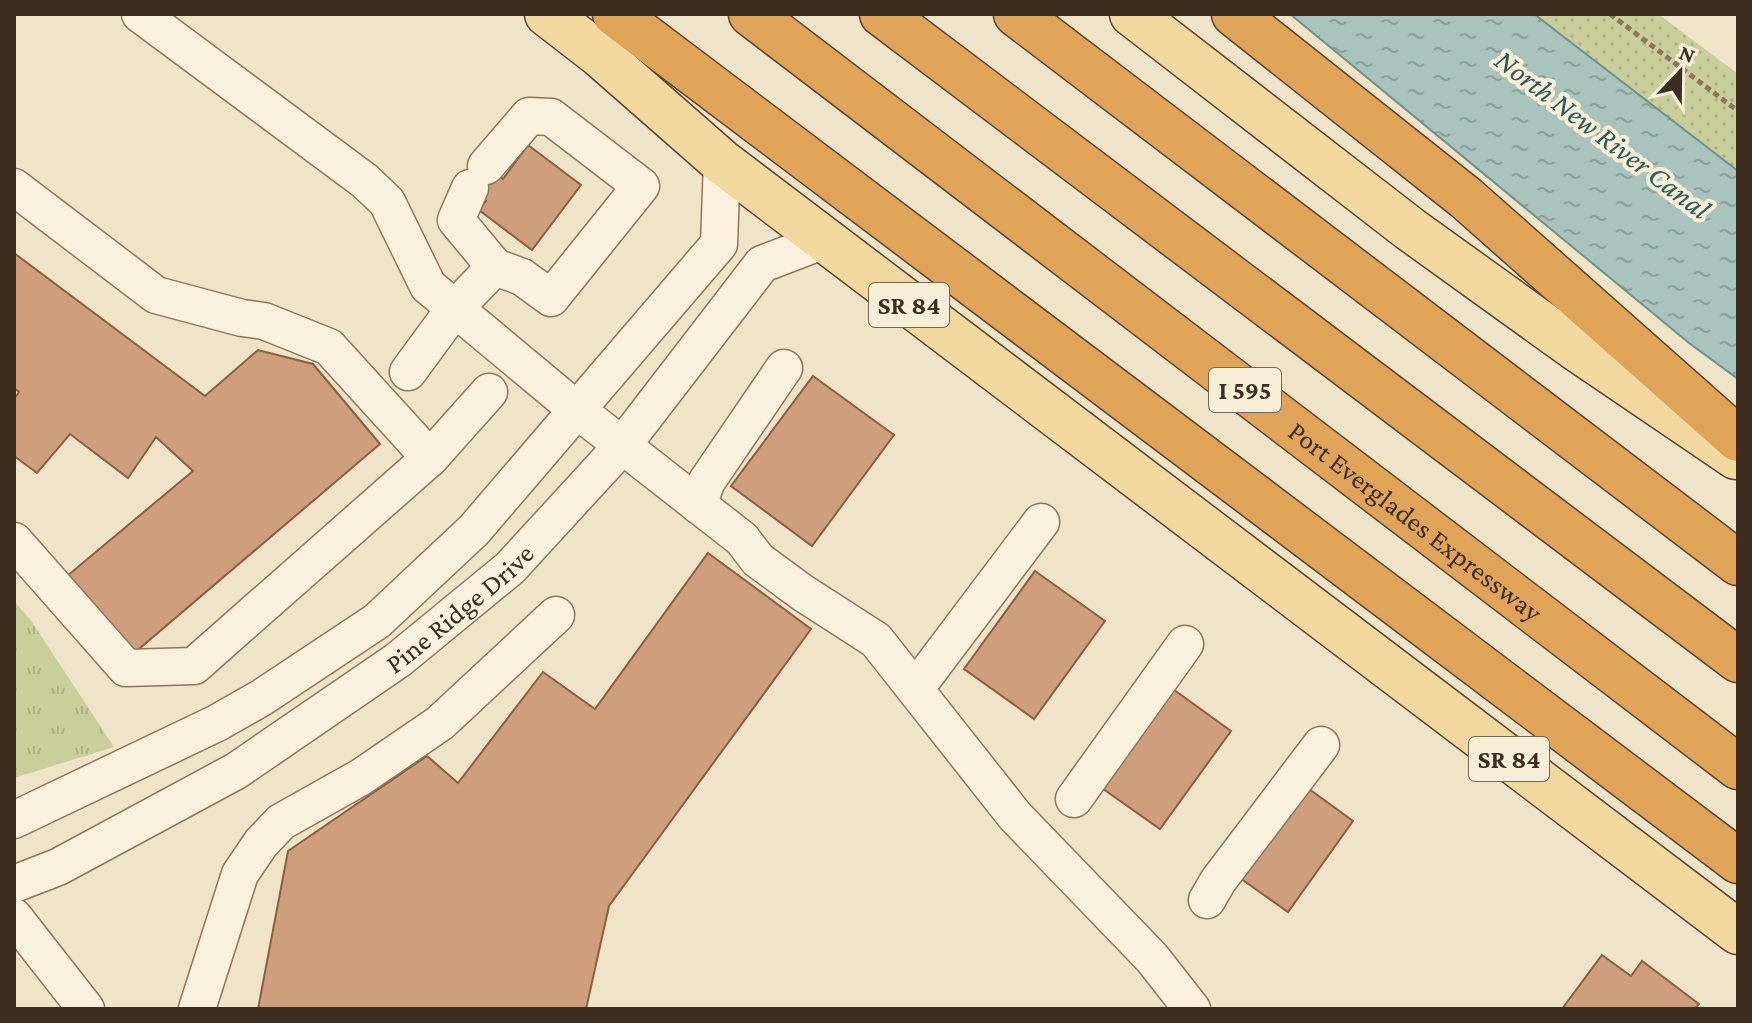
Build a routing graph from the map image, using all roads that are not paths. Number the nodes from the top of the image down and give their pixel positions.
1 (140, 14) edge
2 (547, 14) edge
3 (615, 14) edge
4 (751, 14) edge
5 (882, 14) edge
6 (1016, 14) edge
7 (1132, 14) edge
8 (1234, 14) edge
9 (722, 162) junction
10 (14, 187) edge
11 (825, 240) junction
12 (495, 267) junction
13 (455, 308) junction
14 (784, 368) dead end
15 (408, 372) dead end
16 (489, 392) dead end
17 (577, 410) junction
18 (1738, 439) edge
19 (615, 454) junction
20 (430, 458) junction
21 (1738, 458) edge
22 (698, 505) junction
23 (1041, 522) dead end
24 (14, 541) edge
25 (758, 560) junction
26 (1738, 563) edge
27 (556, 615) dead end
28 (1185, 644) dead end
29 (1738, 660) edge
30 (194, 666) junction
31 (916, 688) junction
32 (217, 723) junction
33 (1321, 745) dead end
34 (1738, 767) edge
35 (1074, 799) dead end
36 (14, 820) edge
37 (1738, 861) edge
38 (14, 884) edge
39 (1207, 900) dead end
40 (14, 917) edge
41 (1738, 932) edge
42 (86, 1009) edge
43 (197, 1009) edge
44 (1192, 1009) edge

1 - 13 street
2 - 9 main road, SR 84
3 - 37 highway
4 - 34 highway, Port Everglades Expressway / I 595
5 - 29 highway
6 - 26 highway
7 - 21 main road
8 - 18 highway
9 - 11 main road, SR 84
9 - 17 street, Pine Ridge Drive
10 - 20 street
11 - 19 street, Pine Ridge Drive
11 - 41 main road, SR 84
12 - 12 street
12 - 13 street
13 - 15 street
13 - 17 street
14 - 22 street
16 - 20 street
17 - 19 street
17 - 32 street, Pine Ridge Drive
19 - 22 street
19 - 25 street
19 - 38 street, Pine Ridge Drive
20 - 30 street
22 - 25 street
23 - 31 street
24 - 30 street
25 - 31 street
27 - 43 street
28 - 35 street
30 - 32 street
31 - 44 street
32 - 36 street, Pine Ridge Drive
33 - 39 street
40 - 42 street

